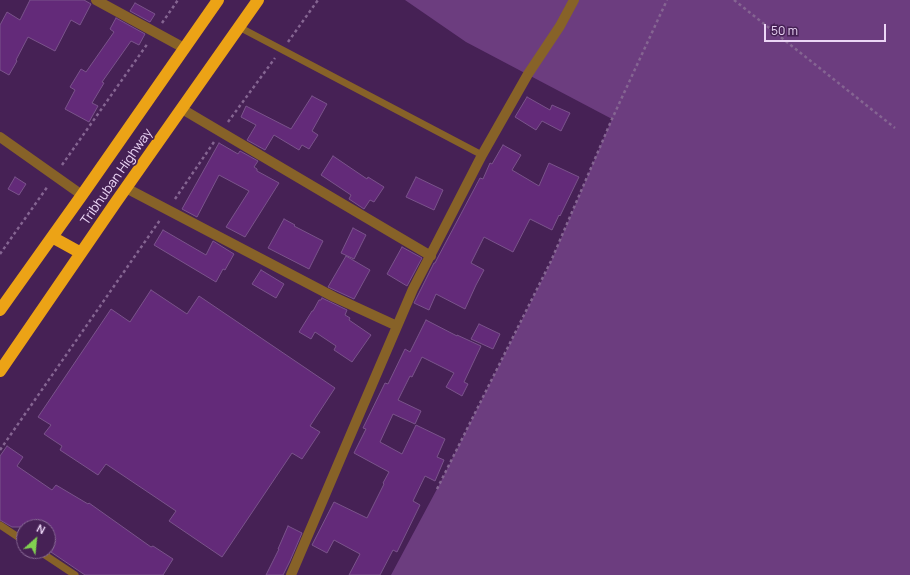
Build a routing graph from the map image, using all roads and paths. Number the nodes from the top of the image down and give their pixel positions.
1 (96, 0) edge
2 (178, 0) edge
3 (218, 0) edge
4 (258, 0) edge
5 (318, 0) edge
6 (574, 0) edge
7 (667, 0) edge
8 (734, 0) edge
9 (239, 27) junction
10 (155, 32) junction
11 (184, 48) junction
12 (282, 50) junction
13 (182, 109) junction
14 (895, 128) dead end
15 (221, 132) junction
16 (0, 137) edge
17 (482, 155) junction
18 (55, 176) junction
19 (126, 188) junction
20 (82, 195) junction
21 (168, 210) junction
22 (52, 237) junction
23 (81, 253) junction
24 (0, 254) edge
25 (431, 256) junction
26 (0, 310) edge
27 (397, 326) junction
28 (0, 371) edge
29 (0, 450) edge
30 (437, 489) dead end
31 (0, 525) edge
32 (16, 536) edge
33 (51, 559) edge
34 (75, 575) edge
35 (291, 575) edge

1 - 10 street
2 - 10 path
3 - 11 highway, Tribhuban Highway
4 - 9 highway, Tribhuban Highway
5 - 12 path
6 - 17 street
7 - 30 path
8 - 14 path
9 - 12 lane
9 - 13 highway, Tribhuban Highway
10 - 11 street
10 - 18 path
11 - 20 highway, Tribhuban Highway
12 - 15 path
12 - 17 lane
13 - 15 street
13 - 19 highway, Tribhuban Highway
15 - 21 path
15 - 25 street
16 - 18 street
17 - 25 street
18 - 20 street
18 - 24 path
19 - 21 street
19 - 23 highway, Tribhuban Highway
20 - 22 highway, Tribhuban Highway
21 - 27 street
21 - 29 path
22 - 23 highway
22 - 26 highway, Tribhuban Highway
23 - 28 highway, Tribhuban Highway
25 - 27 street
27 - 35 street
31 - 32 lane
33 - 34 lane

